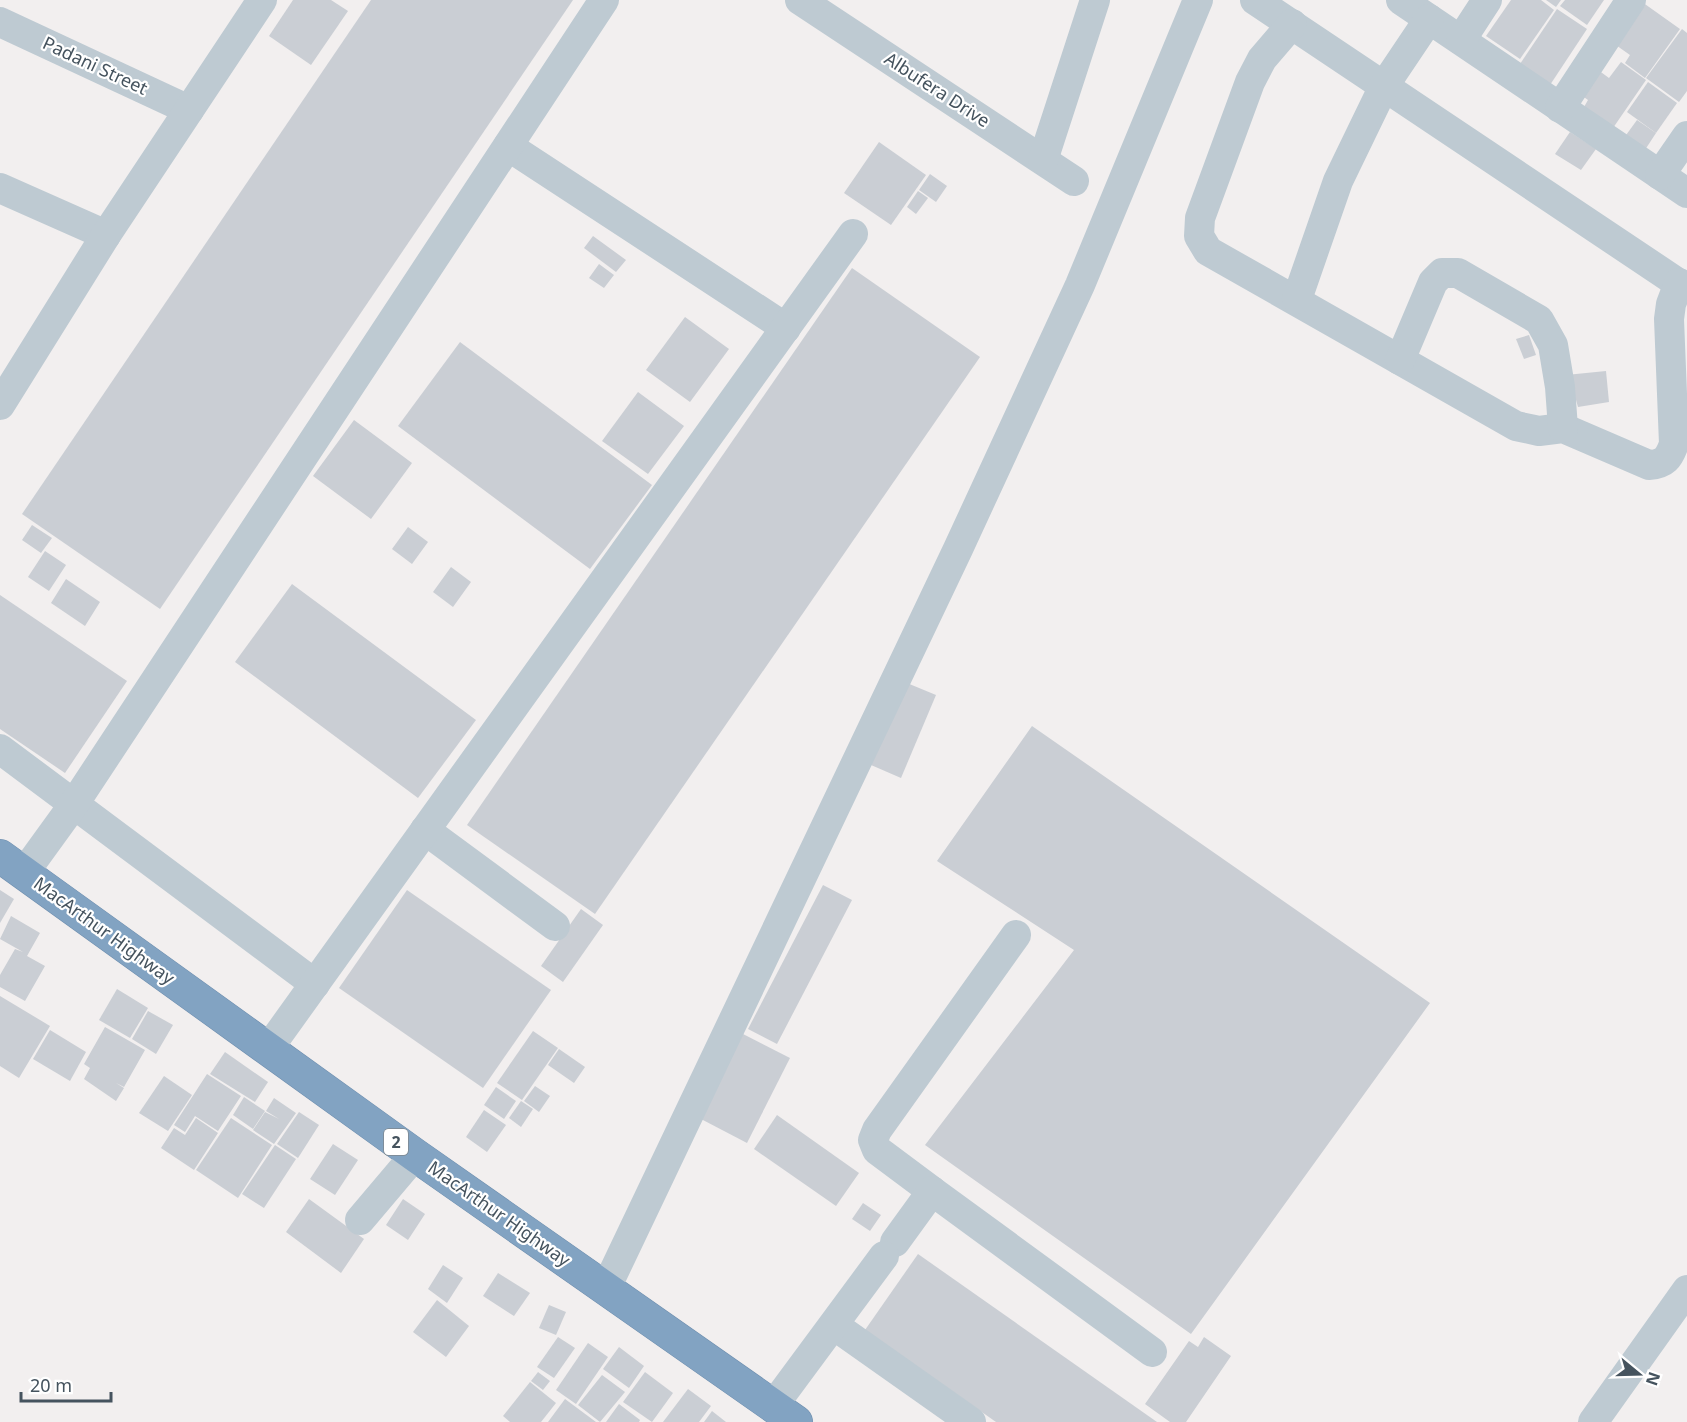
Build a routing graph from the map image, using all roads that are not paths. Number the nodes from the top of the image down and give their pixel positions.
1 (262, 0) edge
2 (604, 0) edge
3 (800, 0) edge
4 (1095, 0) edge
5 (1198, 0) edge
6 (1256, 0) edge
7 (1401, 0) edge
8 (1487, 0) edge
9 (1631, 0) edge
10 (1429, 19) junction
11 (0, 22) edge
12 (1292, 24) junction
13 (1461, 40) junction
14 (1384, 86) junction
15 (1560, 108) junction
16 (189, 110) junction
17 (1687, 136) edge
18 (508, 146) junction
19 (1043, 160) junction
20 (1660, 175) junction
21 (1074, 181) dead end
22 (0, 188) edge
23 (1687, 193) edge
24 (853, 234) dead end
25 (106, 235) junction
26 (1683, 286) edge
27 (1297, 299) junction
28 (786, 328) junction
29 (1400, 360) junction
30 (11, 366) edge
31 (0, 405) edge
32 (1563, 428) junction
33 (1678, 462) edge
34 (0, 749) edge
35 (74, 804) junction
36 (425, 830) junction
37 (12, 865) edge
38 (555, 927) dead end
39 (1016, 935) dead end
40 (315, 984) junction
41 (268, 1048) junction
42 (415, 1155) junction
43 (932, 1191) junction
44 (360, 1220) dead end
45 (606, 1288) junction
46 (1687, 1290) edge
47 (834, 1326) junction
48 (1152, 1352) dead end
49 (785, 1414) edge
50 (971, 1422) edge
51 (1593, 1422) edge

1 - 16 street
2 - 18 street
3 - 19 street, Albufera Drive
4 - 19 street
5 - 45 street
6 - 12 street
7 - 10 street
8 - 13 street
9 - 15 street
10 - 13 street
10 - 14 street
11 - 16 street, Padani Street
12 - 14 street
12 - 27 street
13 - 15 street
14 - 26 street
14 - 27 street
15 - 20 street
16 - 25 street
17 - 20 street
18 - 28 street
18 - 35 street
19 - 21 street, Albufera Drive
20 - 23 street
22 - 25 street
24 - 28 street
25 - 30 street
26 - 33 street
27 - 29 street
28 - 36 street
29 - 32 street
29 - 32 street
30 - 31 street
32 - 33 street
34 - 35 street
35 - 37 street
35 - 40 street
36 - 38 street
36 - 40 street
37 - 41 highway, MacArthur Highway / 2
39 - 43 street
40 - 41 street
41 - 42 highway, MacArthur Highway / 2
42 - 44 street
42 - 45 highway, MacArthur Highway / 2
43 - 47 street
43 - 48 street
45 - 49 highway, MacArthur Highway / 2
46 - 51 street
47 - 49 street
47 - 50 street

